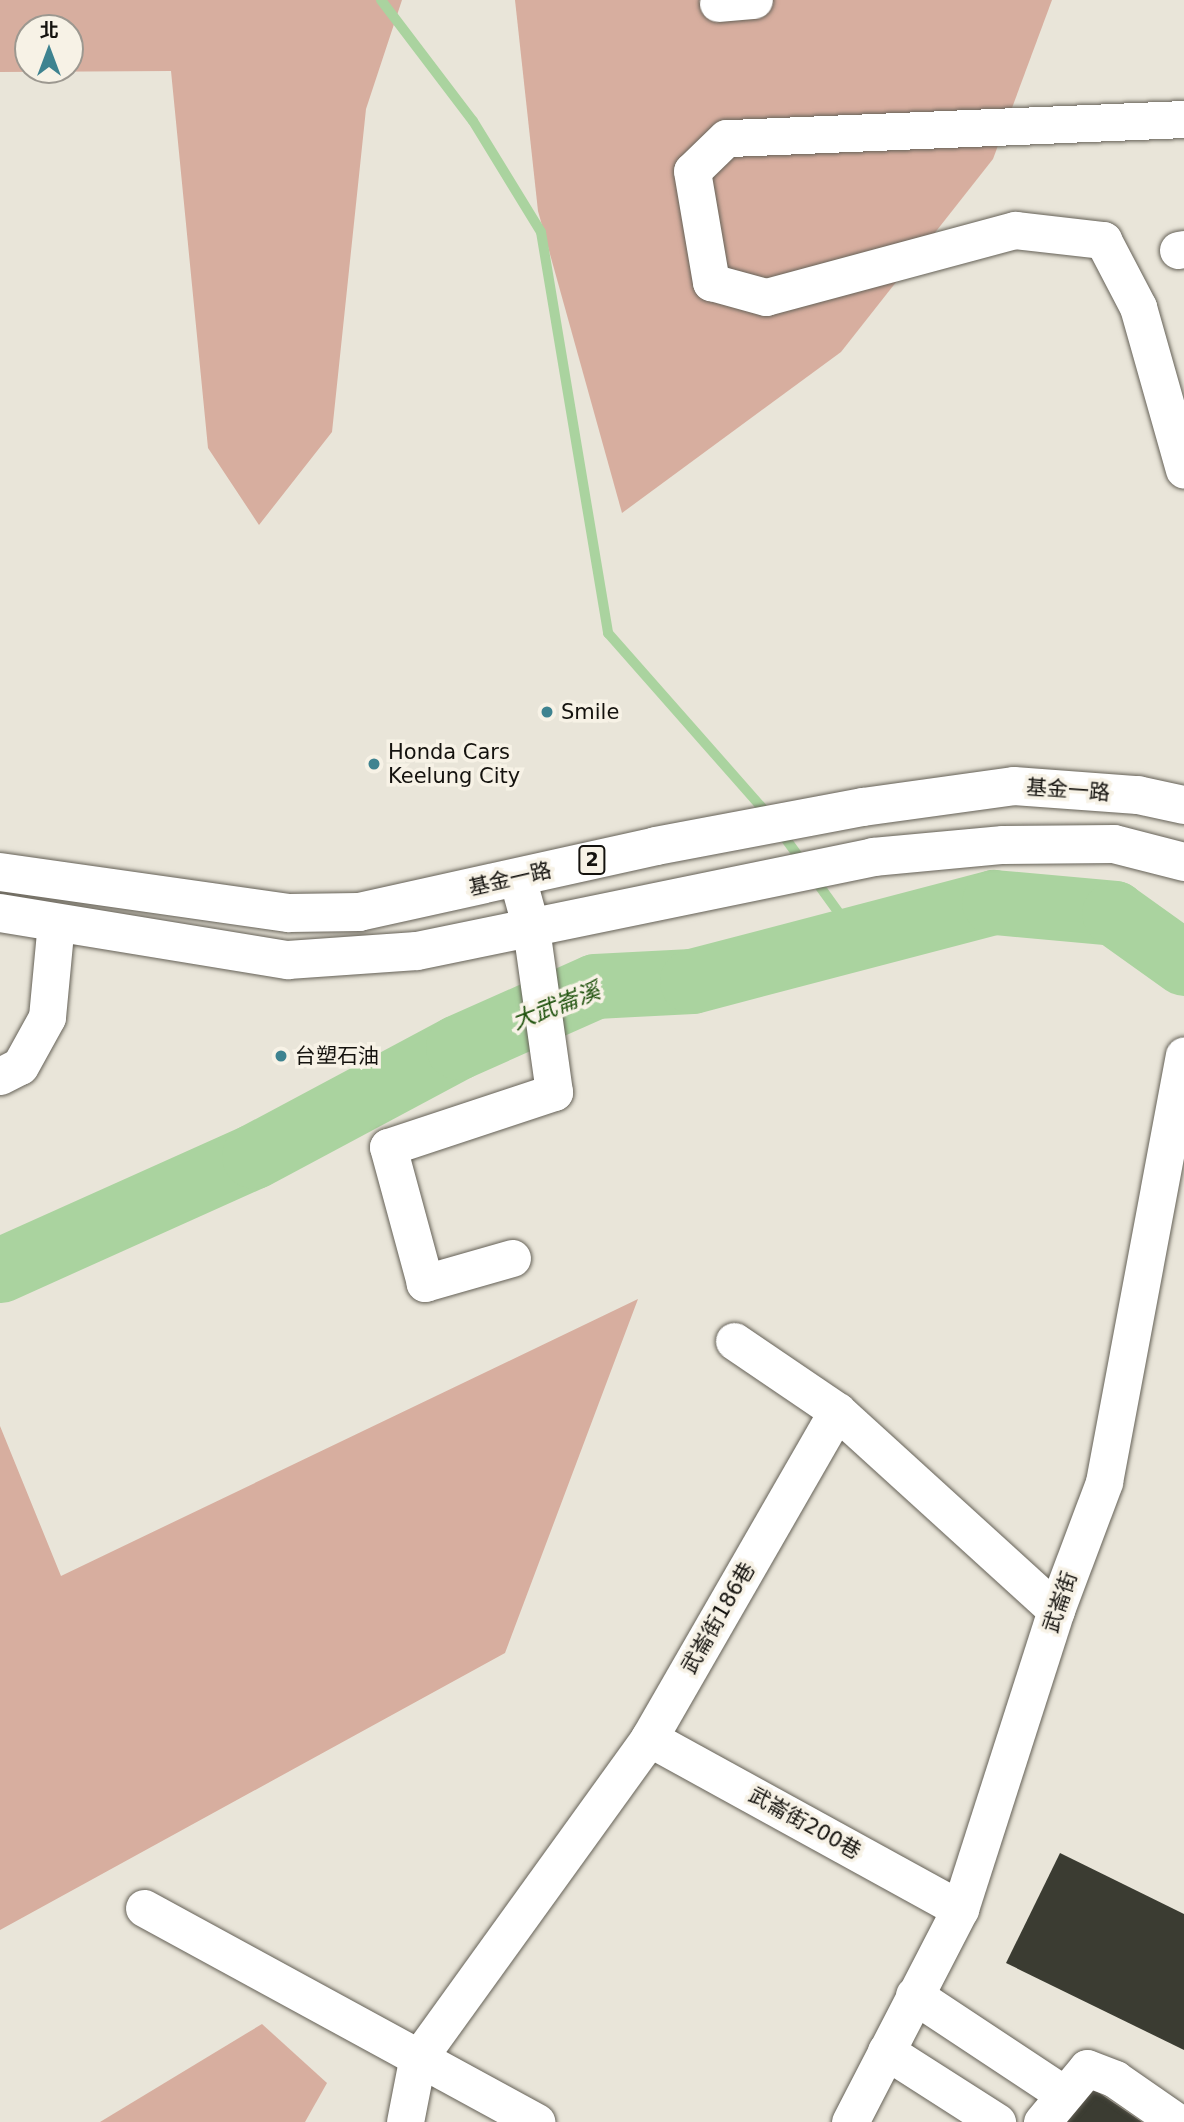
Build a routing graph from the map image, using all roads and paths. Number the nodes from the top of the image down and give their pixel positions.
1 (754, 0) edge
2 (718, 3) dead end
3 (1184, 119) edge
4 (1184, 470) edge
5 (1184, 805) edge
6 (1184, 862) edge
7 (0, 872) edge
8 (517, 877) junction
9 (0, 913) edge
10 (56, 922) junction
11 (531, 928) junction
12 (1184, 1055) edge
13 (0, 1076) edge
14 (512, 1258) dead end
15 (734, 1341) dead end
16 (838, 1411) junction
17 (1056, 1610) junction
18 (649, 1738) junction
19 (145, 1908) dead end
20 (960, 1909) junction
21 (914, 1995) junction
22 (886, 2051) junction
23 (417, 2060) junction
24 (1052, 2108) edge
25 (405, 2122) edge
26 (536, 2122) edge
27 (850, 2122) edge
28 (997, 2122) edge
29 (1177, 2122) edge

1 - 2 street
3 - 4 street
5 - 8 main road, 基金一路 / 2
6 - 11 main road
7 - 8 main road, 基金一路 / 2
8 - 11 street
9 - 10 main road
10 - 11 main road
10 - 13 street
11 - 14 street
12 - 17 street, 武崙街
15 - 16 street
16 - 17 street
16 - 18 street, 武崙街186巷
17 - 20 street, 武崙街
18 - 20 street, 武崙街200巷
18 - 23 street, 武崙街186巷
19 - 23 street
20 - 21 street, 武崙街
21 - 22 street, 武崙街
21 - 24 street
22 - 27 street, 武崙街
22 - 28 street
23 - 25 street
23 - 26 street
24 - 29 street

